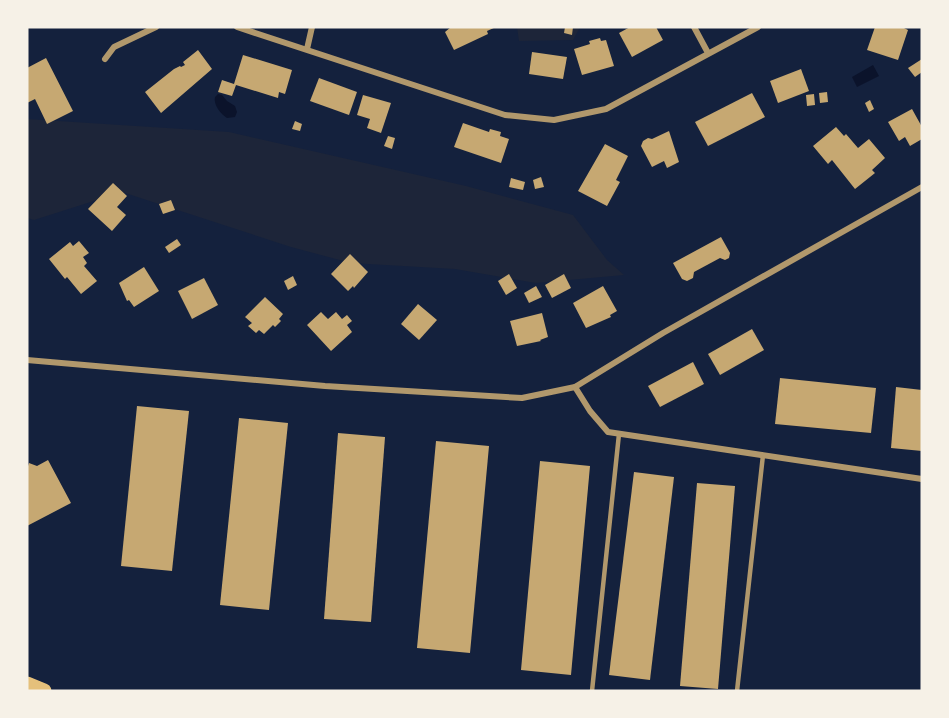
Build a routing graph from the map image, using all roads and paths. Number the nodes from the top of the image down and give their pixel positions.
1 (156, 27) edge
2 (237, 27) edge
3 (312, 27) edge
4 (694, 27) edge
5 (758, 27) edge
6 (307, 49) junction
7 (708, 53) junction
8 (105, 59) dead end
9 (922, 187) edge
10 (27, 360) edge
11 (43, 361) junction
12 (27, 366) edge
13 (575, 387) junction
14 (619, 434) junction
15 (763, 455) junction
16 (922, 479) edge
17 (592, 691) edge
18 (737, 691) edge

1 - 8 street
2 - 6 street
3 - 6 street
4 - 7 street
5 - 7 street
6 - 7 street
9 - 13 street
10 - 11 street
11 - 12 street
11 - 13 street
13 - 14 street
14 - 15 street
14 - 17 lane
15 - 16 street
15 - 18 lane

